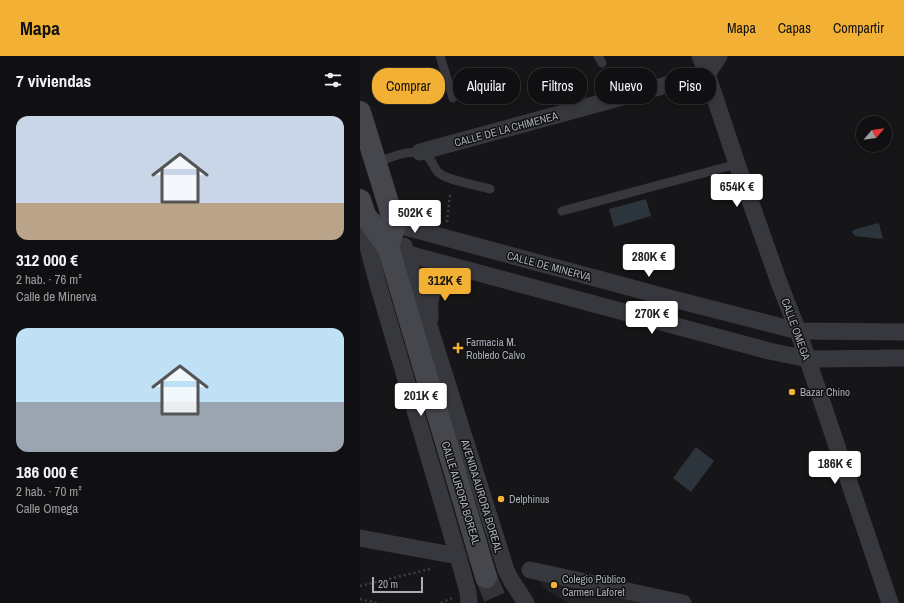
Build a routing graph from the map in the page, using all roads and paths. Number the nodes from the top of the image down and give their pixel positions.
1 (440, 56) edge
2 (700, 56) edge
3 (719, 56) edge
4 (705, 68) edge
5 (711, 68) edge
6 (665, 85) edge
7 (452, 98) dead end
8 (716, 101) edge
9 (360, 112) edge
10 (420, 152) junction
11 (375, 163) junction
12 (737, 164) junction
13 (490, 189) dead end
14 (450, 195) dead end
15 (362, 210) edge
16 (562, 211) dead end
17 (447, 224) dead end
18 (395, 225) junction
19 (363, 239) edge
20 (398, 251) junction
21 (461, 269) junction
22 (798, 331) junction
23 (904, 332) edge
24 (432, 334) junction
25 (904, 358) edge
26 (808, 359) junction
27 (360, 538) edge
28 (458, 556) junction
29 (432, 569) dead end
30 (530, 570) dead end
31 (486, 577) tunnel mouth
32 (360, 586) edge
33 (360, 599) edge
34 (377, 603) edge
35 (469, 603) edge
36 (526, 603) edge
37 (683, 603) edge
38 (890, 603) edge

1 - 7 lane
2 - 4 street, CALLE OMEGA
3 - 5 street
6 - 10 street, CALLE DE LA CHIMENEA
8 - 12 street, CALLE OMEGA
9 - 11 main road
10 - 11 lane
10 - 13 lane
11 - 18 main road
12 - 16 lane
12 - 22 street, CALLE OMEGA
14 - 17 path
15 - 18 street, CALLE DE MINERVA
15 - 19 street
15 - 20 main road, CALLE AURORA BOREAL
18 - 20 main road
18 - 22 street, CALLE DE MINERVA
19 - 20 street
19 - 28 street
20 - 21 street
20 - 24 street, AVENIDA AURORA BOREAL
20 - 31 main road, CALLE AURORA BOREAL
21 - 24 street
21 - 26 street
22 - 23 street, CALLE DE MINERVA
22 - 26 street, CALLE OMEGA
24 - 36 street, AVENIDA AURORA BOREAL
25 - 26 street
26 - 38 street, CALLE OMEGA
27 - 28 street
28 - 35 street
29 - 32 path
30 - 37 street
33 - 34 path

